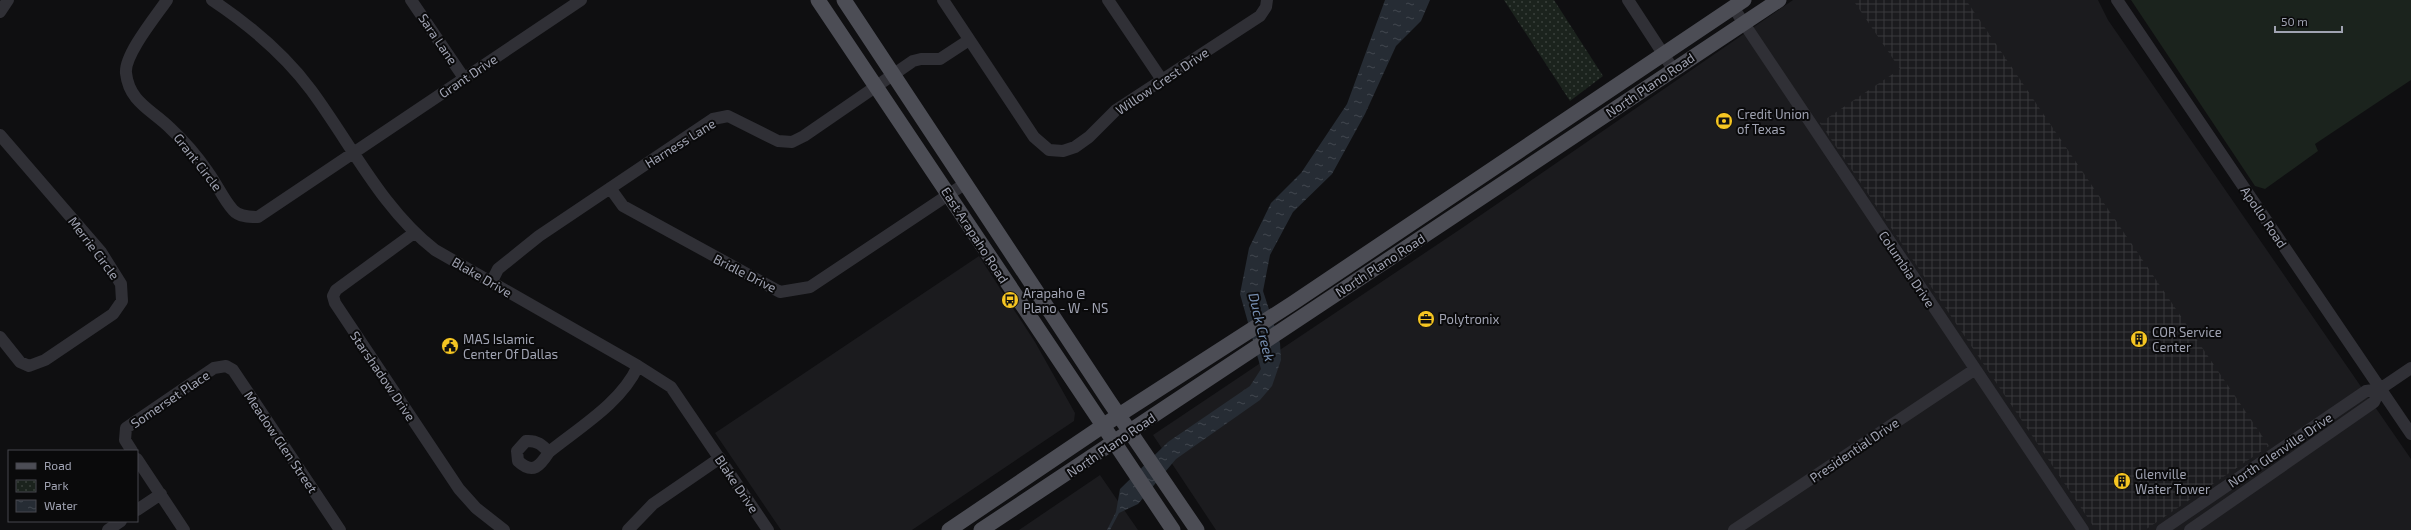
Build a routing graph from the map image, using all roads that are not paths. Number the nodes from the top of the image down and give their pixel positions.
1 (8, 0) edge
2 (167, 0) edge
3 (212, 0) edge
4 (411, 0) edge
5 (818, 0) edge
6 (833, 0) edge
7 (844, 0) edge
8 (943, 0) edge
9 (1108, 0) edge
10 (1628, 0) edge
11 (1779, 0) edge
12 (2117, 0) edge
13 (575, 2) edge
14 (1267, 3) edge
15 (1738, 3) edge
16 (0, 11) edge
17 (829, 17) junction
18 (1744, 24) junction
19 (969, 40) junction
20 (1663, 52) junction
21 (1673, 69) junction
22 (893, 76) junction
23 (464, 78) junction
24 (1162, 80) junction
25 (876, 87) junction
26 (1573, 114) junction
27 (1584, 130) junction
28 (0, 135) edge
29 (354, 152) junction
30 (966, 183) junction
31 (610, 188) junction
32 (948, 195) junction
33 (414, 233) junction
34 (491, 283) junction
35 (0, 338) edge
36 (638, 366) junction
37 (214, 368) joint
38 (2411, 368) edge
39 (1974, 370) junction
40 (2380, 389) junction
41 (1119, 415) junction
42 (1102, 426) junction
43 (1131, 432) junction
44 (2411, 434) edge
45 (1114, 443) junction
46 (131, 450) edge
47 (549, 452) dead end
48 (720, 458) junction
49 (138, 460) edge
50 (2261, 463) junction
51 (2270, 475) junction
52 (161, 494) junction
53 (138, 509) edge
54 (120, 522) edge
55 (108, 530) edge
56 (184, 530) edge
57 (340, 530) edge
58 (504, 530) edge
59 (628, 530) edge
60 (768, 530) edge
61 (949, 530) edge
62 (981, 530) edge
63 (1173, 530) edge
64 (1197, 530) edge
65 (1734, 530) edge
66 (2083, 530) edge
67 (2162, 530) edge
68 (2190, 530) edge

1 - 16 street
2 - 29 street, Grant Circle
3 - 29 street, Blake Drive
4 - 23 street, Sara Lane
5 - 17 main road, East Arapaho Road
6 - 17 main road
7 - 22 main road, East Arapaho Road
8 - 19 street, Willow Crest Drive
9 - 24 street
10 - 20 street
11 - 18 main road, North Plano Road
12 - 40 street, Apollo Road
13 - 23 street, Grant Drive
14 - 24 street, Willow Crest Drive
15 - 18 street, Columbia Drive
15 - 20 main road, North Plano Road
17 - 25 main road, East Arapaho Road
18 - 21 main road, North Plano Road
18 - 39 street, Columbia Drive
19 - 22 street, Harness Lane
19 - 24 street, Willow Crest Drive
20 - 21 street
20 - 26 main road, North Plano Road
21 - 27 main road, North Plano Road
22 - 25 street, Harness Lane
22 - 30 main road, East Arapaho Road
23 - 29 street, Grant Drive
25 - 31 street, Harness Lane
25 - 32 main road, East Arapaho Road
26 - 27 main road
26 - 41 main road, North Plano Road
27 - 43 main road, North Plano Road
28 - 35 street, Merrie Circle
29 - 33 street, Blake Drive
30 - 32 street, Bridle Drive
30 - 41 main road, East Arapaho Road
31 - 32 street, Bridle Drive
31 - 34 street, Harness Lane
32 - 42 main road, East Arapaho Road
33 - 34 street, Blake Drive
33 - 58 street, Starshadow Drive
34 - 36 street, Blake Drive
36 - 47 street
36 - 48 street, Blake Drive
37 - 46 street, Somerset Place
37 - 57 street, Meadow Glen Street
38 - 40 street, North Glenville Drive
39 - 65 street, Presidential Drive
39 - 66 street, Columbia Drive
40 - 44 street, Apollo Road
40 - 50 street, North Glenville Drive
40 - 51 street, North Glenville Drive
41 - 42 main road, North Plano Road
41 - 43 main road, East Arapaho Road
42 - 45 main road, East Arapaho Road
42 - 61 main road, North Plano Road
43 - 45 main road, North Plano Road
43 - 64 main road, East Arapaho Road
45 - 62 main road, North Plano Road
45 - 63 main road, East Arapaho Road
48 - 59 street
48 - 60 street, Blake Drive
49 - 52 street
50 - 51 street
50 - 67 street, North Glenville Drive
51 - 68 street, North Glenville Drive
52 - 53 street
52 - 56 street
54 - 55 street

